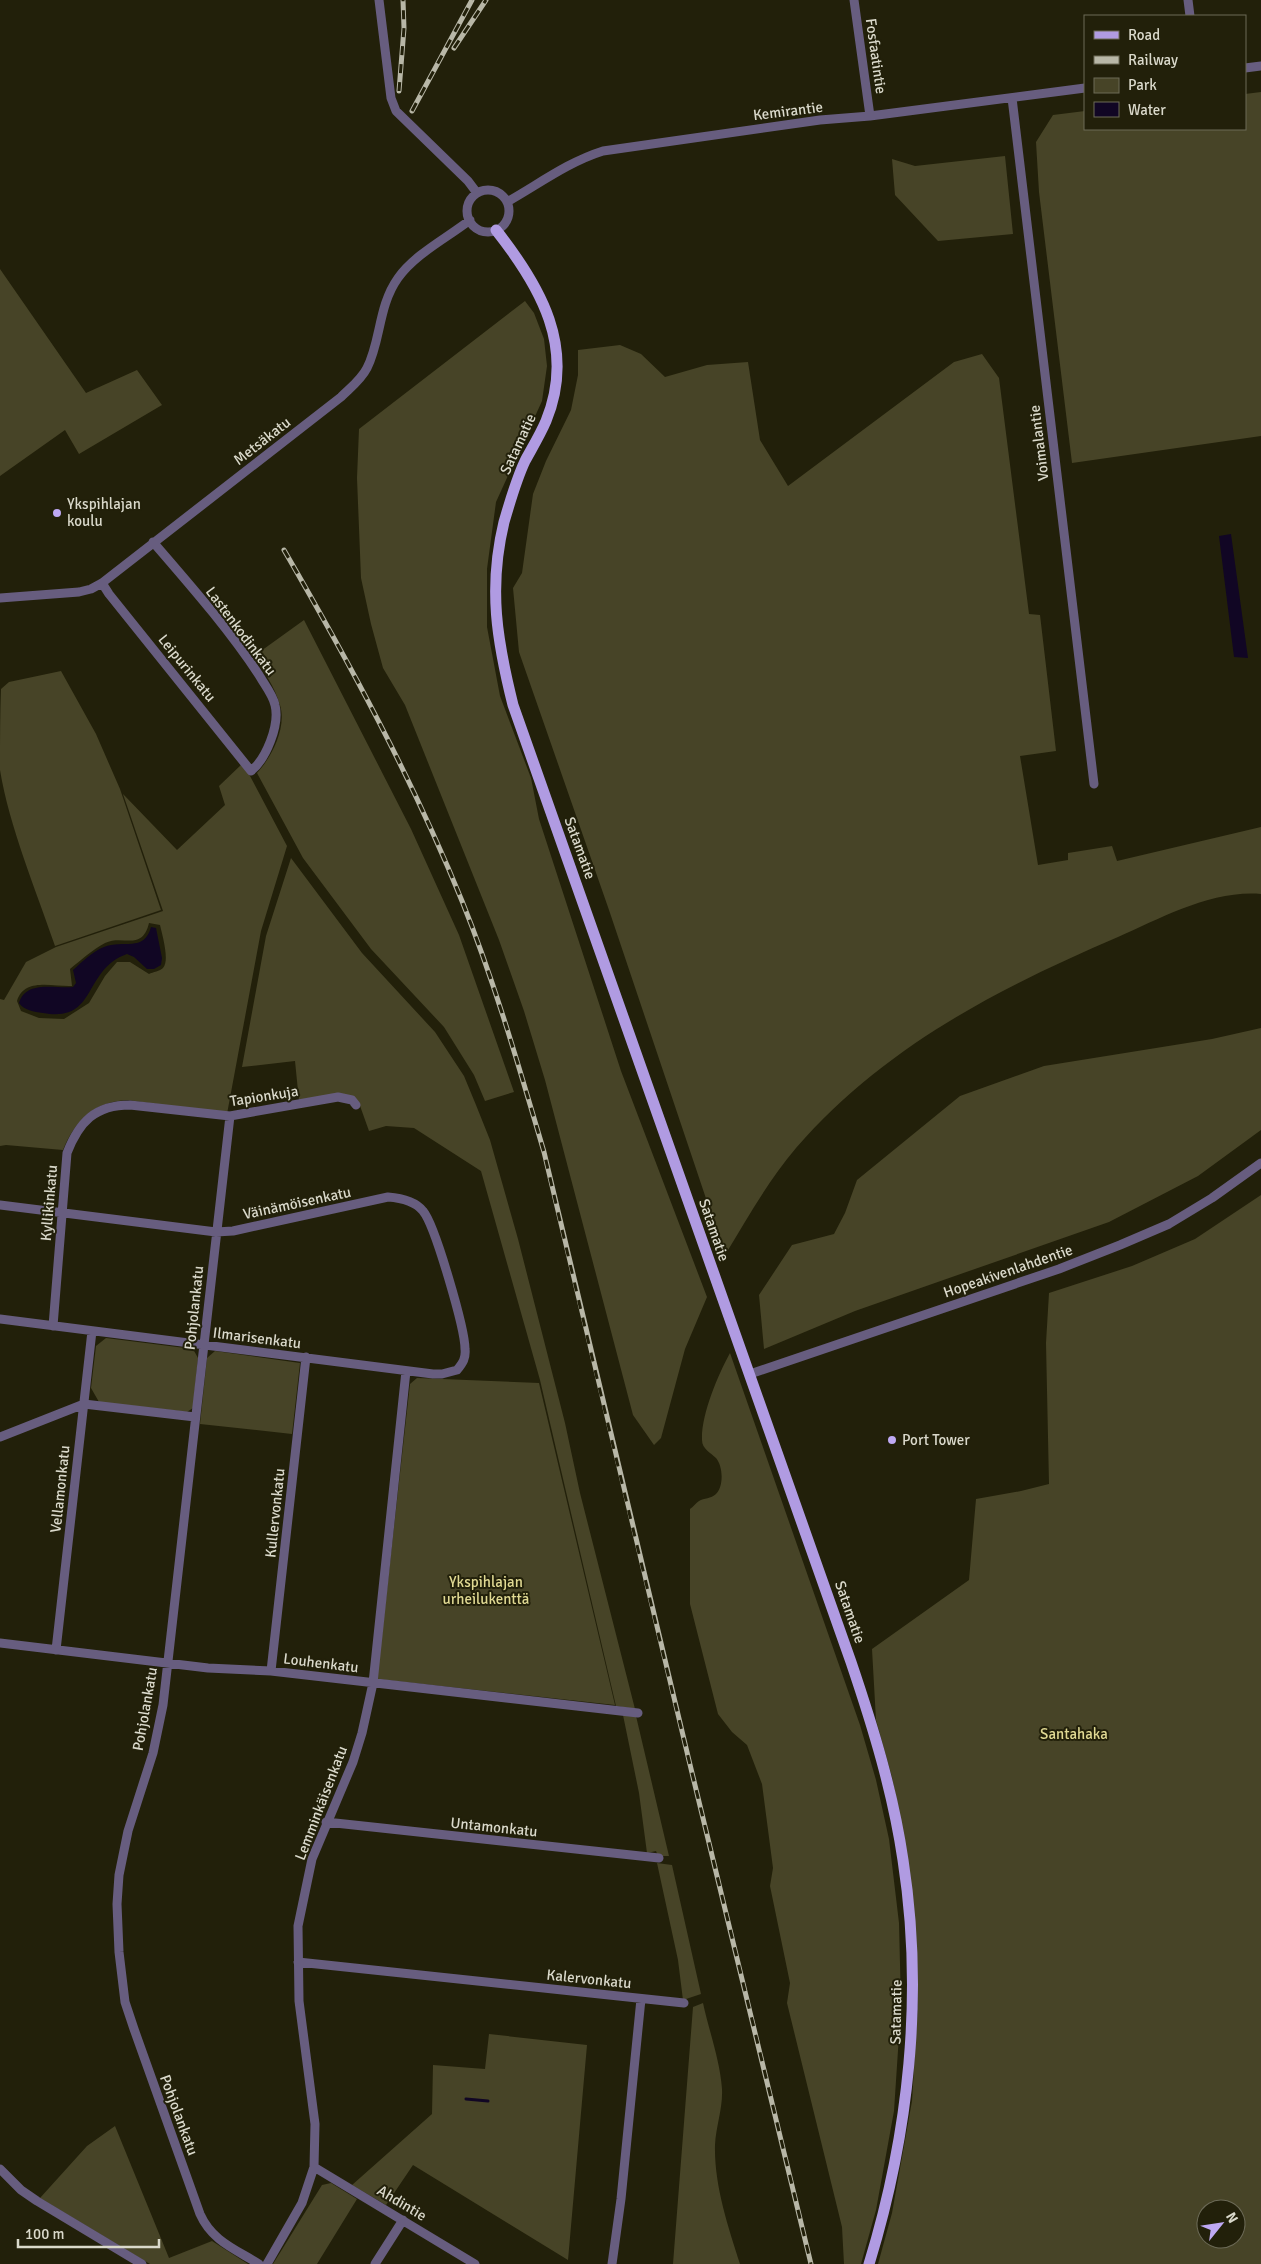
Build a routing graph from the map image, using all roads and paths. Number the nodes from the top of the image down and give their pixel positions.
1 (380, 0) edge
2 (854, 0) edge
3 (1188, 0) edge
4 (1190, 15) edge
5 (1261, 66) edge
6 (1246, 68) edge
7 (1084, 88) edge
8 (1012, 98) junction
9 (870, 116) junction
10 (477, 193) junction
11 (507, 202) junction
12 (470, 220) junction
13 (496, 230) junction
14 (154, 542) junction
15 (102, 583) junction
16 (0, 598) edge
17 (251, 771) joint
18 (1094, 784) dead end
19 (114, 1105) joint
20 (356, 1105) dead end
21 (230, 1116) junction
22 (1261, 1163) edge
23 (0, 1204) edge
24 (62, 1212) junction
25 (216, 1232) junction
26 (0, 1319) edge
27 (53, 1326) junction
28 (92, 1331) junction
29 (204, 1345) junction
30 (306, 1357) junction
31 (406, 1371) junction
32 (451, 1373) joint
33 (750, 1374) junction
34 (84, 1404) junction
35 (195, 1417) junction
36 (0, 1437) edge
37 (0, 1643) edge
38 (56, 1650) junction
39 (168, 1663) junction
40 (271, 1671) junction
41 (372, 1683) junction
42 (638, 1713) dead end
43 (326, 1822) junction
44 (659, 1858) dead end
45 (298, 1962) junction
46 (641, 1998) junction
47 (684, 2004) dead end
48 (314, 2167) junction
49 (0, 2169) edge
50 (403, 2220) junction
51 (142, 2264) edge
52 (259, 2264) edge
53 (267, 2264) edge
54 (375, 2264) edge
55 (475, 2264) edge
56 (612, 2264) edge
57 (869, 2264) edge

1 - 10 street
2 - 9 street, Fosfaatintie
3 - 4 street
5 - 6 street
7 - 8 street, Kemirantie
8 - 9 street, Kemirantie
8 - 18 street, Voimalantie
9 - 11 street, Kemirantie
10 - 11 street
10 - 12 street
11 - 13 street
12 - 13 street
12 - 14 street, Metsäkatu
13 - 33 main road, Satamatie
14 - 15 street, Metsäkatu
14 - 17 street, Lastenkodinkatu
15 - 16 street, Metsäkatu
15 - 17 street, Leipurinkatu
19 - 21 street, Tapionkuja
19 - 24 street, Kyllikinkatu
20 - 21 street, Tapionkuja
21 - 25 street, Pohjolankatu
22 - 33 street, Hopeakivenlahdentie
23 - 24 street, Väinämöisenkatu
24 - 25 street, Väinämöisenkatu
24 - 27 street, Kyllikinkatu
25 - 29 street, Pohjolankatu
25 - 32 street, Väinämöisenkatu
26 - 27 street, Ilmarisenkatu
27 - 28 street, Ilmarisenkatu
28 - 29 street, Ilmarisenkatu
28 - 34 street, Vellamonkatu
29 - 30 street, Ilmarisenkatu
29 - 35 street, Pohjolankatu
30 - 31 street, Ilmarisenkatu
30 - 40 street, Kullervonkatu
31 - 32 street, Ilmarisenkatu
31 - 41 street, Lemminkäisenkatu
33 - 57 main road, Satamatie
34 - 35 street
34 - 36 street
34 - 38 street, Vellamonkatu
35 - 39 street, Pohjolankatu
37 - 38 street, Louhenkatu
38 - 39 street, Louhenkatu
39 - 40 street, Louhenkatu
39 - 52 street, Pohjolankatu
40 - 41 street, Louhenkatu
41 - 42 street, Louhenkatu
41 - 43 street, Lemminkäisenkatu
43 - 44 street, Untamonkatu
43 - 45 street, Lemminkäisenkatu
45 - 46 street, Kalervonkatu
45 - 48 street, Lemminkäisenkatu
46 - 47 street
46 - 56 street, Kalervonkatu
48 - 50 street, Ahdintie
48 - 53 street, Lemminkäisenkatu
49 - 51 street
50 - 54 street
50 - 55 street, Ahdintie

